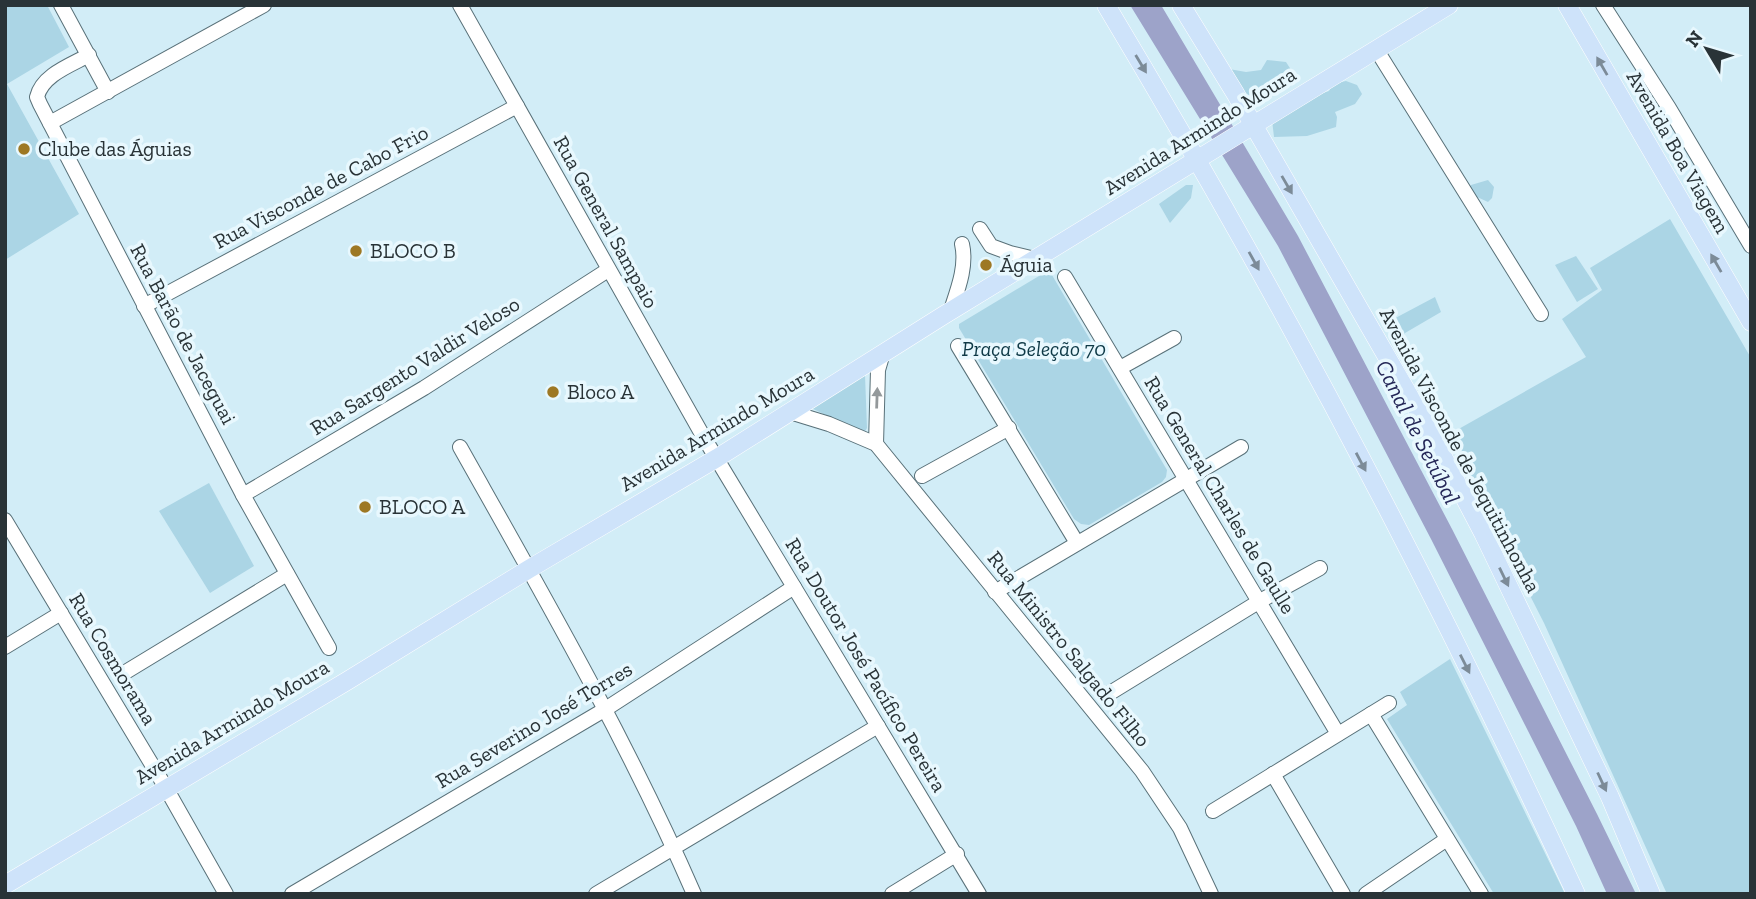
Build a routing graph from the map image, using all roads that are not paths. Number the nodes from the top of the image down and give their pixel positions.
1 (61, 5) edge
2 (264, 5) edge
3 (460, 5) edge
4 (1106, 5) edge
5 (1181, 5) edge
6 (1449, 5) edge
7 (1567, 5) edge
8 (1603, 5) edge
9 (237, 12) edge
10 (1376, 49) junction
11 (89, 55) junction
12 (108, 92) junction
13 (517, 106) junction
14 (50, 123) junction
15 (1247, 130) junction
16 (1198, 160) junction
17 (980, 229) dead end
18 (991, 246) junction
19 (1751, 246) edge
20 (1035, 259) junction
21 (608, 270) junction
22 (1065, 277) dead end
23 (144, 306) junction
24 (951, 310) junction
25 (1542, 314) dead end
26 (1751, 322) edge
27 (1174, 338) dead end
28 (958, 346) dead end
29 (883, 353) junction
30 (1120, 368) junction
31 (790, 412) junction
32 (1009, 428) junction
33 (876, 444) junction
34 (460, 447) dead end
35 (1241, 447) dead end
36 (717, 458) junction
37 (922, 476) dead end
38 (1186, 479) junction
39 (243, 495) junction
40 (5, 520) edge
41 (1077, 543) junction
42 (1320, 568) dead end
43 (529, 569) junction
44 (286, 574) junction
45 (794, 587) junction
46 (995, 592) junction
47 (1260, 601) junction
48 (61, 613) junction
49 (5, 647) edge
50 (329, 648) dead end
51 (124, 673) dead end
52 (1110, 693) dead end
53 (1389, 703) dead end
54 (604, 710) junction
55 (1371, 714) junction
56 (878, 726) junction
57 (1338, 734) junction
58 (1273, 774) junction
59 (166, 788) junction
60 (1213, 811) dead end
61 (1447, 839) junction
62 (673, 847) junction
63 (957, 854) junction
64 (5, 885) edge
65 (226, 894) edge
66 (292, 894) edge
67 (596, 894) edge
68 (694, 894) edge
69 (892, 894) edge
70 (979, 894) edge
71 (1211, 894) edge
72 (1343, 894) edge
73 (1366, 894) edge
74 (1481, 894) edge
75 (1576, 894) edge
76 (1651, 894) edge

1 - 11 street
2 - 9 street
3 - 13 street, Rua General Sampaio
4 -> 16 main road
5 - 15 main road, Avenida Visconde de Jequitinhonha
6 - 10 main road, Avenida Armindo Moura
26 -> 7 main road, Avenida Boa Viagem
8 - 19 street
9 - 12 street
10 - 15 main road, Avenida Armindo Moura
10 - 25 street
11 - 12 street
11 - 14 street, Rua Barão de Jaceguai
12 - 14 street
13 - 21 street, Rua General Sampaio
13 - 23 street, Rua Visconde de Cabo Frio
14 - 23 street, Rua Barão de Jaceguai
15 - 16 main road, Avenida Armindo Moura
15 -> 76 main road, Avenida Visconde de Jequitinhonha
16 - 20 main road, Avenida Armindo Moura
16 -> 75 main road
17 - 18 street
18 - 20 street
18 - 24 street
20 - 24 main road, Avenida Armindo Moura
21 - 36 street, Rua General Sampaio
21 - 39 street, Rua Sargento Valdir Veloso
22 - 30 street, Rua General Charles de Gaulle
23 - 39 street, Rua Barão de Jaceguai
24 - 29 main road, Avenida Armindo Moura
27 - 30 street
28 - 32 street
29 - 31 main road, Avenida Armindo Moura
33 -> 29 street
30 - 38 street, Rua General Charles de Gaulle
31 - 33 street, Rua Ministro Salgado Filho
31 - 36 main road, Avenida Armindo Moura
32 - 37 street
32 - 41 street
33 - 46 street, Rua Ministro Salgado Filho
34 - 43 street
35 - 38 street
36 - 43 main road, Avenida Armindo Moura
36 - 45 street, Rua Doutor José Pacífico Pereira
38 - 41 street
38 - 47 street, Rua General Charles de Gaulle
39 - 44 street, Rua Barão de Jaceguai
40 - 48 street, Rua Cosmorama
41 - 46 street
42 - 47 street
43 - 54 street
43 - 59 main road, Avenida Armindo Moura
44 - 50 street, Rua Barão de Jaceguai
44 - 51 street
45 - 54 street, Rua Severino José Torres
45 - 56 street, Rua Doutor José Pacífico Pereira
46 - 71 street, Rua Ministro Salgado Filho
47 - 52 street
47 - 57 street, Rua General Charles de Gaulle
48 - 49 street
48 - 59 street, Rua Cosmorama
53 - 55 street
54 - 62 street
54 - 66 street, Rua Severino José Torres
55 - 57 street
55 - 61 street
56 - 62 street
56 - 63 street, Rua Doutor José Pacífico Pereira
57 - 58 street
58 - 60 street
58 - 72 street
59 - 64 main road, Avenida Armindo Moura
59 - 65 street, Rua Cosmorama
61 - 73 street
61 - 74 street
62 - 67 street
62 - 68 street
63 - 69 street
63 - 70 street, Rua Doutor José Pacífico Pereira

